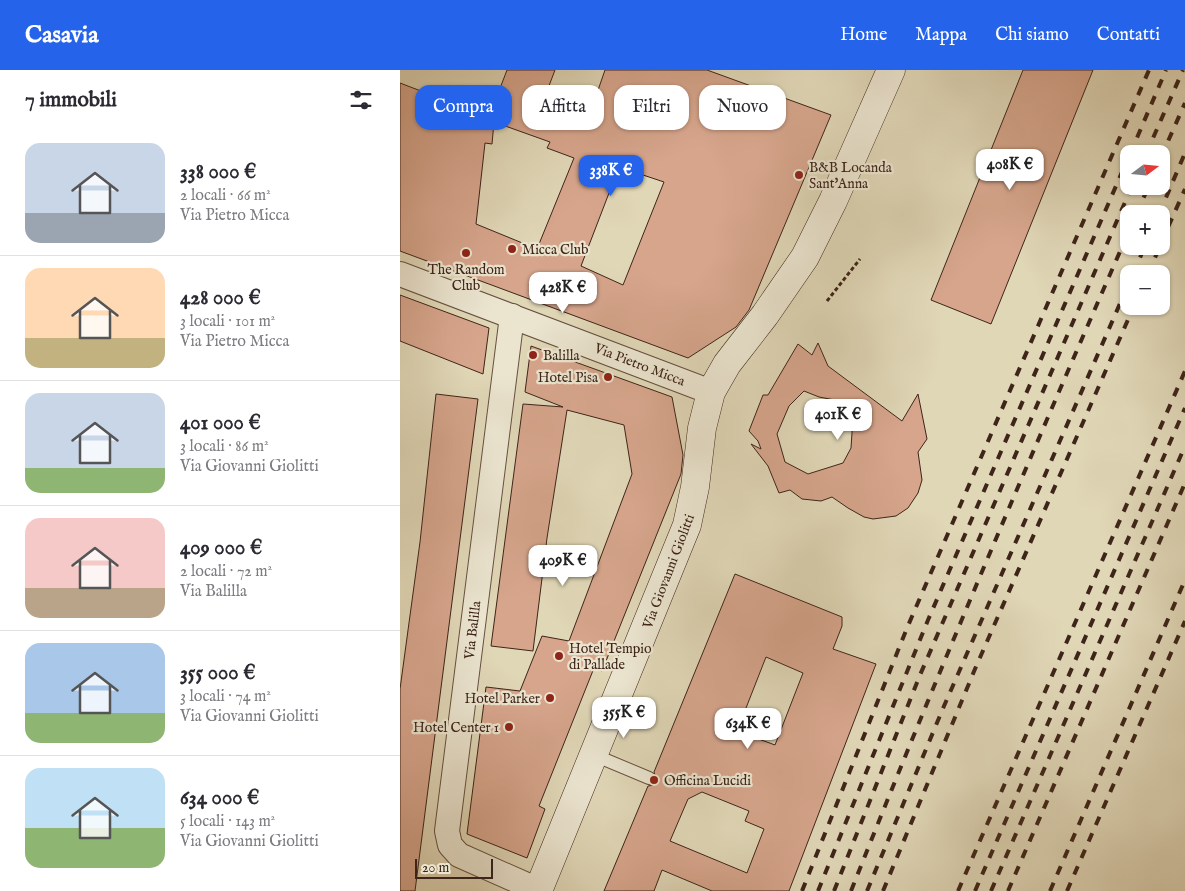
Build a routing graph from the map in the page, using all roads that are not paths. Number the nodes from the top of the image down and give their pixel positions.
1 (887, 71) edge
2 (400, 274) edge
3 (512, 316) junction
4 (711, 392) junction
5 (594, 755) junction
6 (648, 778) dead end
7 (538, 890) edge

1 - 4 main road, Via Giovanni Giolitti
2 - 3 street, Via Pietro Micca
3 - 4 street, Via Pietro Micca
3 - 7 street, Via Balilla
4 - 5 main road, Via Giovanni Giolitti
5 - 6 lane
5 - 7 main road, Via Giovanni Giolitti

